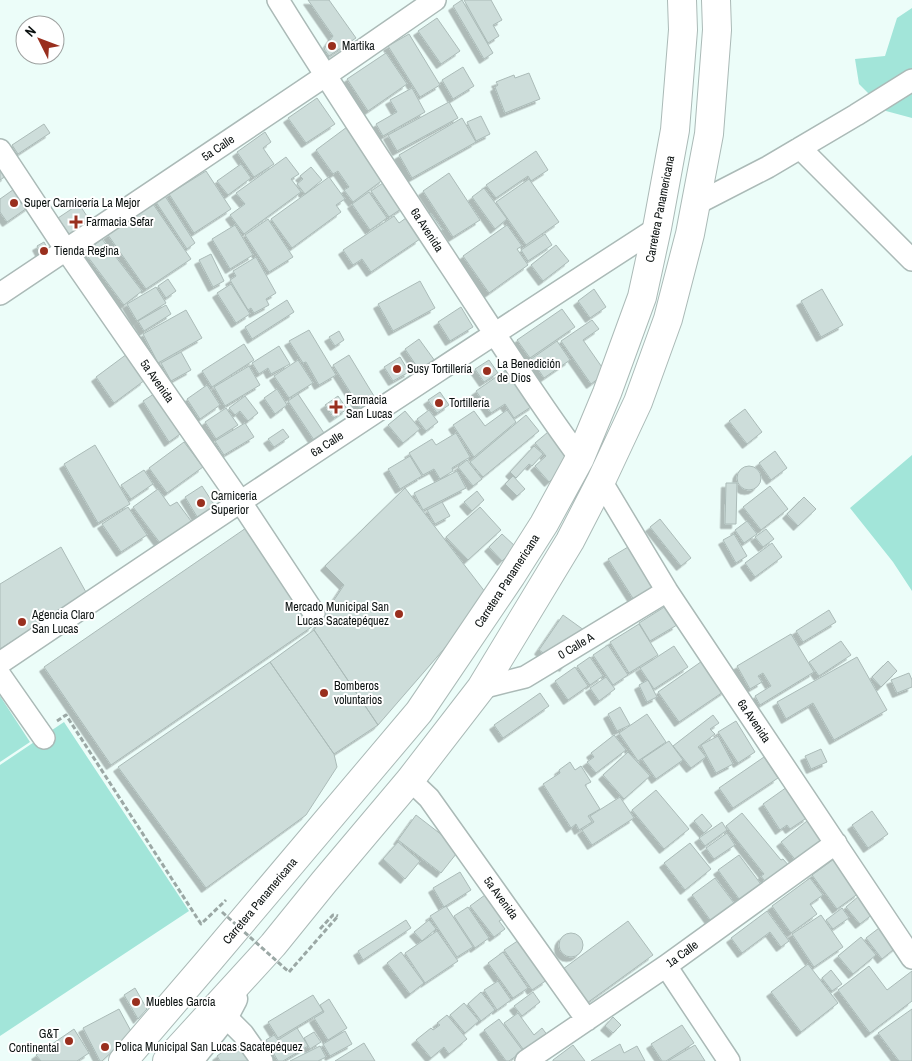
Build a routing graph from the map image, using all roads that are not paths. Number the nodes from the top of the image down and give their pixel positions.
1 (278, 0) edge
2 (435, 0) edge
3 (682, 0) edge
4 (716, 0) edge
5 (325, 76) junction
6 (912, 80) edge
7 (800, 148) junction
8 (0, 150) edge
9 (696, 204) junction
10 (657, 228) junction
11 (66, 250) junction
12 (912, 260) edge
13 (0, 294) edge
14 (494, 333) junction
15 (580, 458) junction
16 (602, 481) junction
17 (240, 501) junction
18 (667, 591) junction
19 (314, 613) dead end
20 (0, 663) edge
21 (0, 675) edge
22 (481, 688) junction
23 (42, 735) road end
24 (410, 780) junction
25 (836, 843) junction
26 (912, 958) edge
27 (666, 966) junction
28 (244, 978) junction
29 (225, 1016) junction
30 (587, 1020) junction
31 (123, 1061) edge
32 (167, 1061) edge
33 (189, 1061) edge
34 (262, 1061) edge
35 (526, 1061) edge
36 (728, 1061) edge

1 - 5 street, 6a Avenida
2 - 5 street, 5a Calle
3 - 10 highway, Carretera Panamericana
4 - 9 highway
5 - 11 street, 5a Calle
5 - 14 street, 6a Avenida
6 - 7 street
7 - 9 street
7 - 12 street
8 - 11 street, 5a Avenida
9 - 16 highway
10 - 14 street, 6a Calle
10 - 15 highway, Carretera Panamericana
11 - 13 street, 5a Calle
11 - 17 street, 5a Avenida
14 - 15 street, 6a Avenida
14 - 17 street, 6a Calle
15 - 31 highway, Carretera Panamericana
16 - 18 street, 6a Avenida
16 - 22 highway
17 - 19 street, 5a Avenida
17 - 20 street, 6a Calle
18 - 22 street, 0 Calle A
18 - 25 street, 6a Avenida
21 - 23 street
22 - 24 highway
24 - 28 highway
24 - 30 street, 5a Avenida
25 - 26 street, 6a Avenida
25 - 27 street, 1a Calle
27 - 30 street, 1a Calle
27 - 36 street
28 - 29 main road
28 - 32 highway
29 - 33 main road
29 - 34 street
30 - 35 street, 1a Calle

